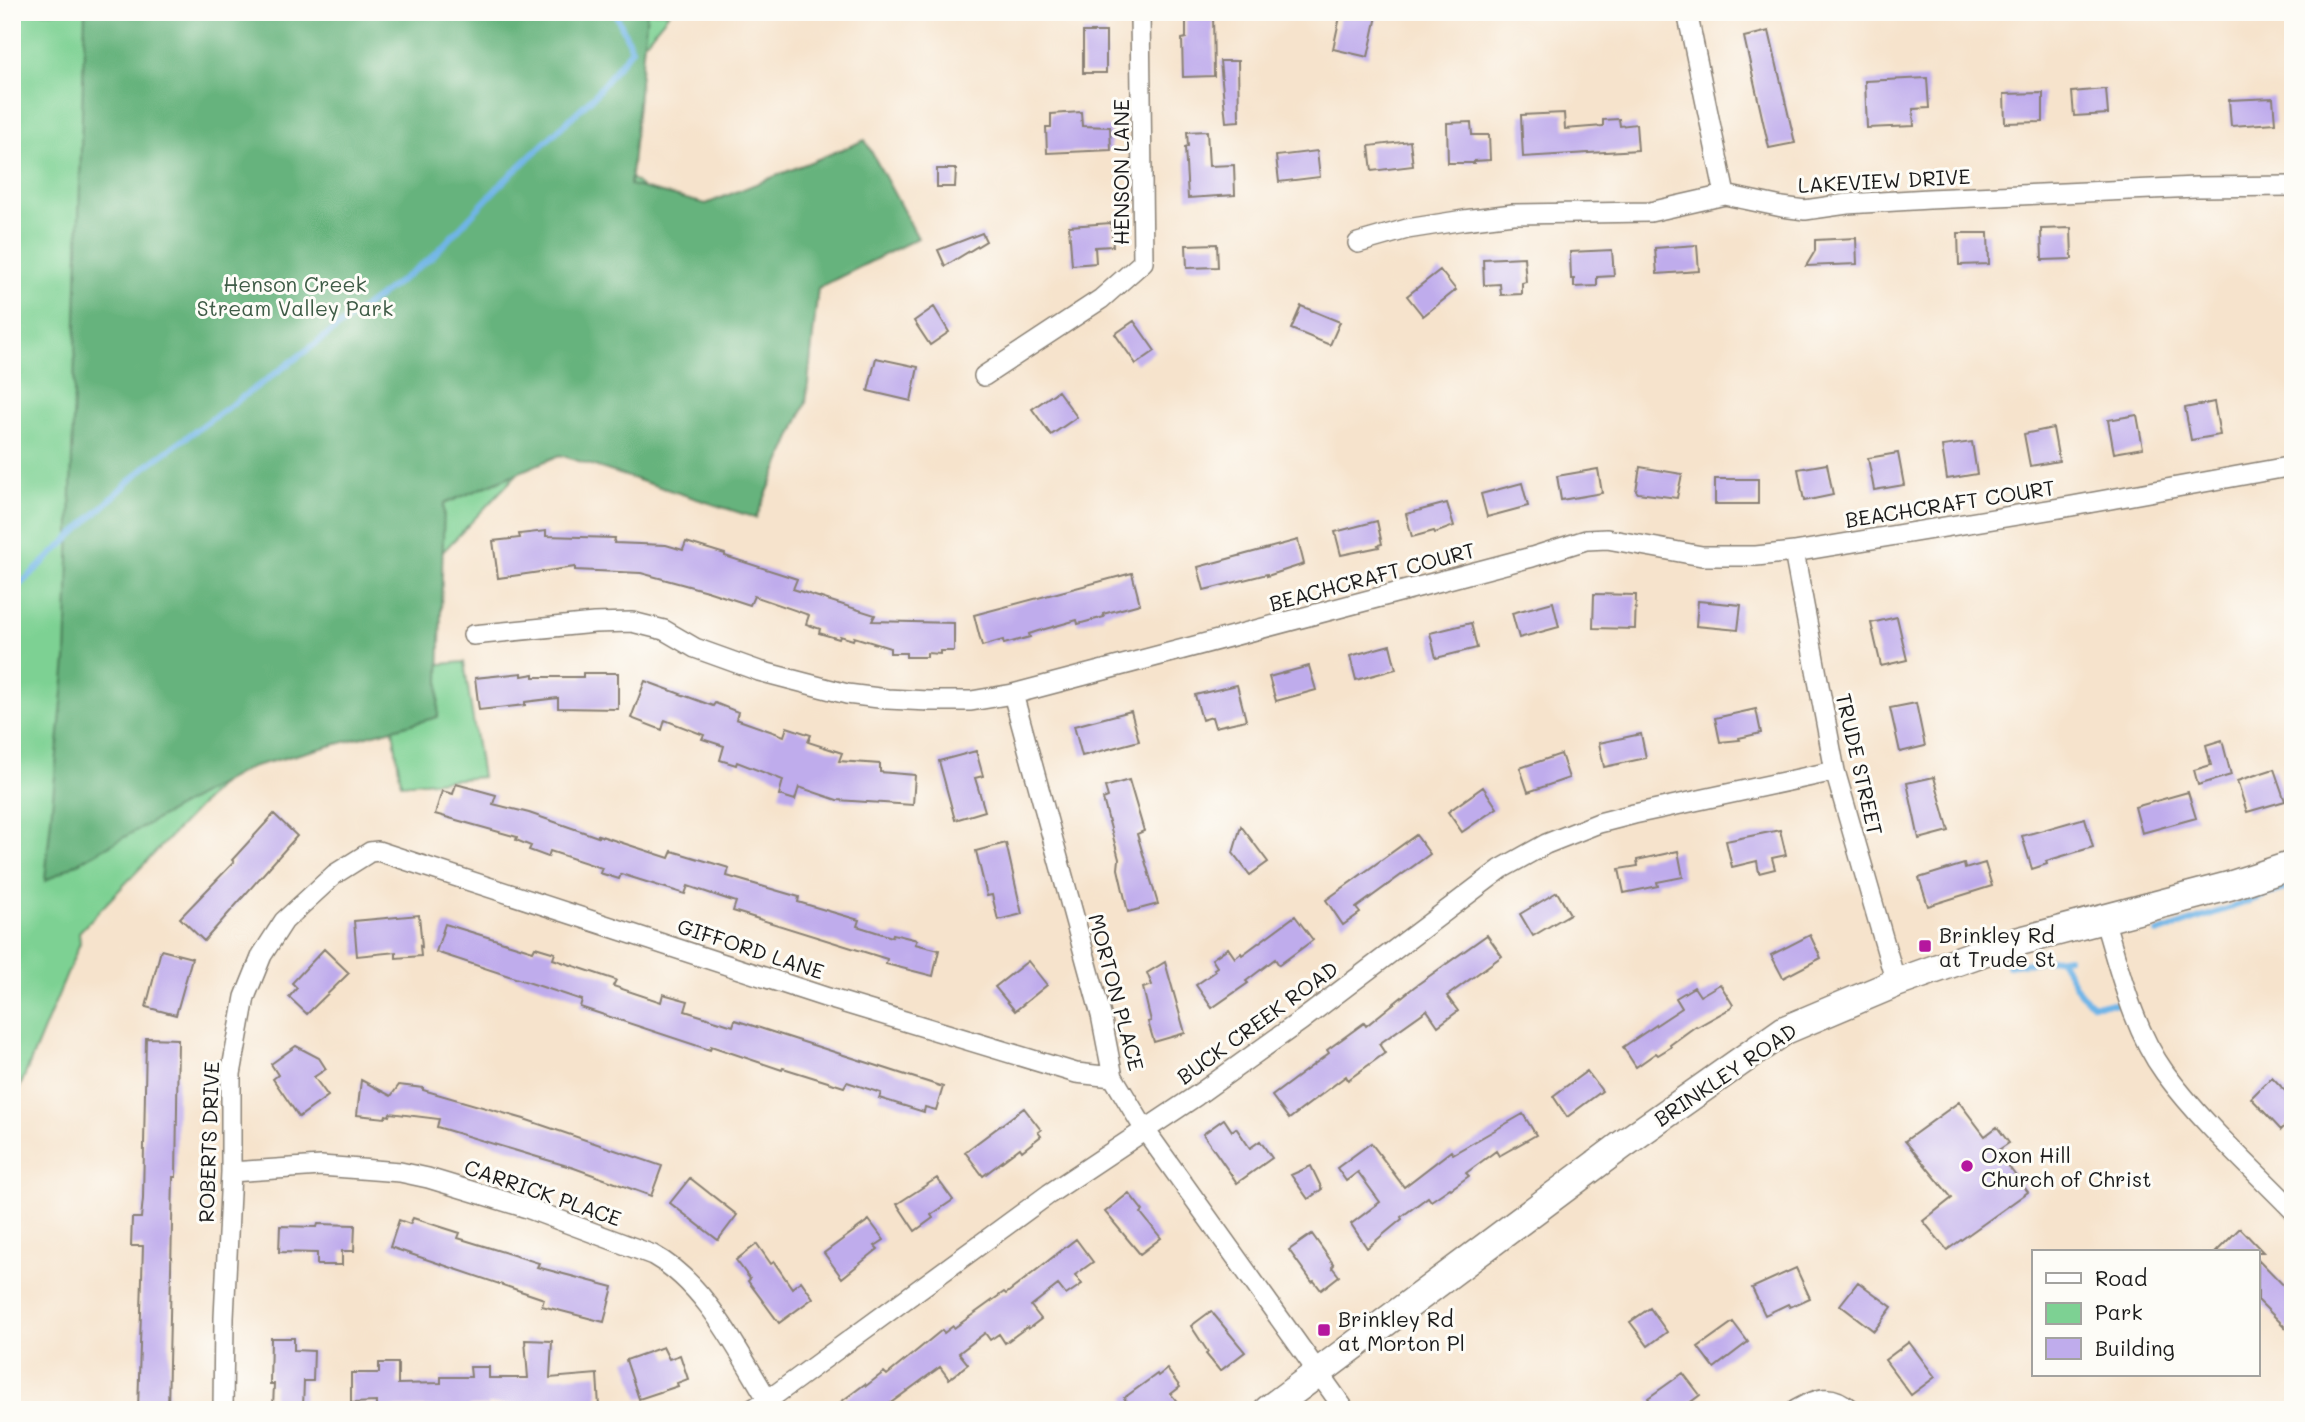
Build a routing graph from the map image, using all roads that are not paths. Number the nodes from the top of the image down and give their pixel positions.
1 (1140, 12) edge
2 (1687, 12) edge
3 (2293, 186) edge
4 (1725, 195) junction
5 (1358, 243) dead end
6 (984, 376) dead end
7 (2293, 466) edge
8 (1794, 552) junction
9 (473, 635) dead end
10 (1013, 694) junction
11 (1835, 771) junction
12 (378, 852) joint
13 (2293, 865) edge
14 (2104, 919) junction
15 (1896, 983) junction
16 (1113, 1077) junction
17 (1144, 1130) junction
18 (231, 1172) junction
19 (2293, 1210) edge
20 (1316, 1373) junction
21 (760, 1405) edge
22 (223, 1410) edge
23 (1268, 1410) edge
24 (1345, 1410) edge
25 (1796, 1410) edge
26 (1851, 1410) edge

1 - 6 street, HENSON LANE
2 - 4 street
3 - 4 street, LAKEVIEW DRIVE
4 - 5 street, LAKEVIEW DRIVE
7 - 8 street, BEACHCRAFT COURT
8 - 10 street, BEACHCRAFT COURT
8 - 11 street, TRUDE STREET
9 - 10 street, BEACHCRAFT COURT
10 - 16 street, MORTON PLACE
11 - 15 street, TRUDE STREET
11 - 17 street, BUCK CREEK ROAD
12 - 16 street, GIFFORD LANE
12 - 18 street, ROBERTS DRIVE
13 - 14 main road, BRINKLEY ROAD
14 - 15 main road, BRINKLEY ROAD
14 - 19 street
15 - 20 main road, BRINKLEY ROAD
16 - 17 street, MORTON PLACE
17 - 20 street, MORTON PLACE
17 - 21 street, BUCK CREEK ROAD
18 - 21 street, CARRICK PLACE
18 - 22 street, ROBERTS DRIVE
20 - 23 main road, BRINKLEY ROAD
20 - 24 street, MORTON PLACE
25 - 26 street

